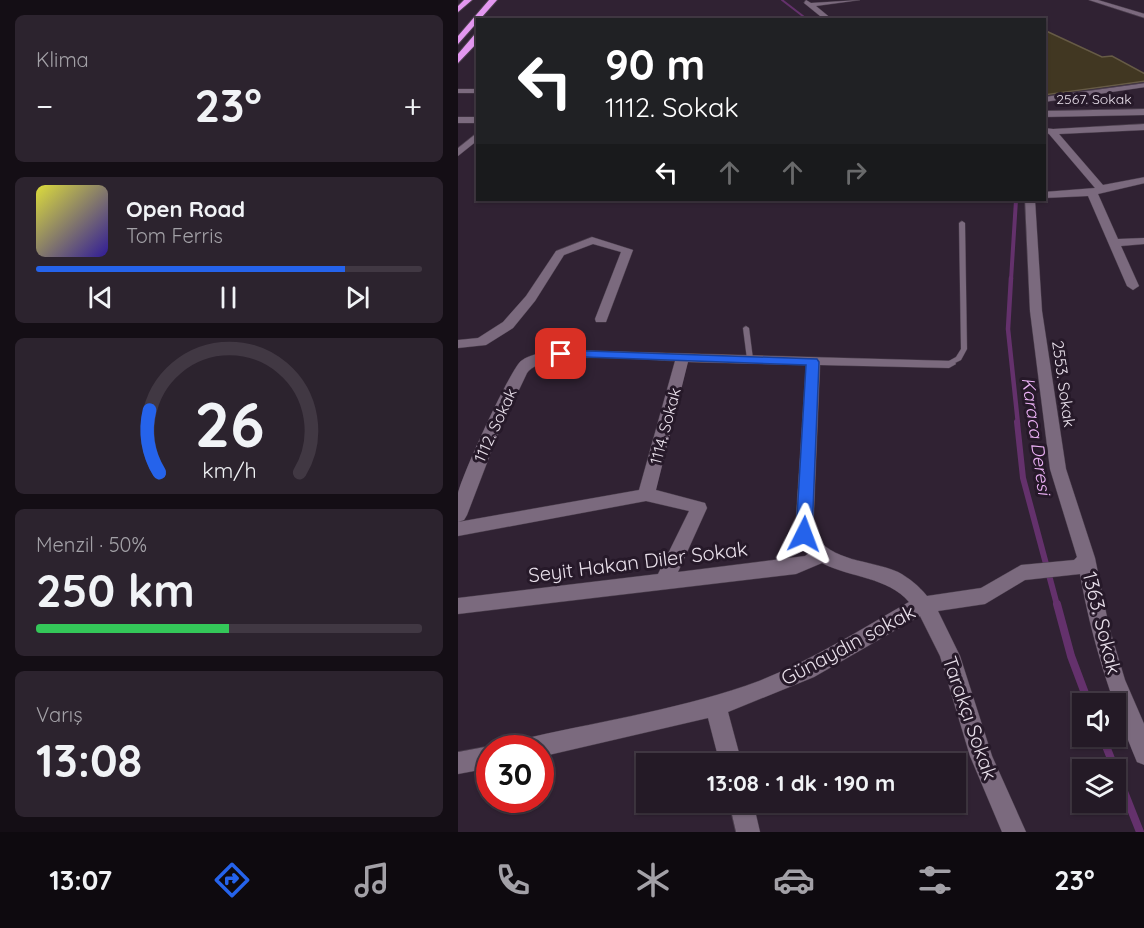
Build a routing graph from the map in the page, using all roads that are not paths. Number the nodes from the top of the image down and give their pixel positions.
1 (468, 0) edge
2 (481, 0) edge
3 (493, 0) edge
4 (857, 0) edge
5 (1092, 0) edge
6 (806, 2) edge
7 (473, 8) dead end
8 (458, 10) edge
9 (1145, 16) edge
10 (478, 18) edge
11 (827, 18) edge
12 (476, 20) edge
13 (476, 38) edge
14 (458, 41) edge
15 (458, 60) edge
16 (1145, 85) edge
17 (458, 91) edge
18 (476, 91) edge
19 (1046, 100) edge
20 (1145, 112) edge
21 (1046, 114) edge
22 (458, 120) edge
23 (476, 120) edge
24 (1145, 127) edge
25 (1048, 130) edge
26 (476, 137) edge
27 (458, 153) edge
28 (1141, 182) edge
29 (1097, 191) junction
30 (1046, 195) edge
31 (1030, 201) edge
32 (962, 223) dead end
33 (1145, 241) edge
34 (1114, 243) junction
35 (1133, 286) dead end
36 (601, 319) dead end
37 (746, 328) dead end
38 (458, 344) edge
39 (683, 356) junction
40 (750, 359) junction
41 (813, 362) junction
42 (949, 364) joint
43 (646, 495) junction
44 (458, 515) edge
45 (458, 529) edge
46 (821, 555) junction
47 (1082, 562) junction
48 (664, 582) junction
49 (922, 605) junction
50 (458, 606) edge
51 (716, 706) junction
52 (554, 743) edge
53 (728, 753) edge
54 (1145, 754) edge
55 (476, 760) edge
56 (458, 763) edge
57 (744, 813) edge
58 (748, 832) edge
59 (1014, 832) edge

1 - 8 highway
2 - 7 highway
3 - 10 highway
4 - 6 street
5 - 9 street
6 - 11 street
12 - 14 highway
13 - 15 highway
16 - 19 street
17 - 18 street
20 - 21 street, 2567. Sokak
22 - 23 street
24 - 25 street
25 - 29 street
26 - 27 street
28 - 29 street
29 - 30 street
29 - 34 street
31 - 47 street, 2553. Sokak
32 - 42 lane
33 - 34 street
34 - 35 street
36 - 38 street
37 - 40 lane
39 - 40 street, 1112. Sokak
39 - 43 street, 1114. Sokak
39 - 44 street, 1112. Sokak
40 - 41 street, 1112. Sokak
41 - 42 street, 1112. Sokak
41 - 46 street
43 - 45 street
43 - 48 street
46 - 48 street, Seyit Hakan Diler Sokak
46 - 49 street, Tarakçı Sokak
47 - 49 street, Günaydın sokak
47 - 54 street, 1363. Sokak
48 - 50 street, Seyit Hakan Diler Sokak
49 - 51 street, Günaydın sokak
49 - 59 street, Tarakçı Sokak
51 - 52 street, Günaydın sokak
51 - 53 street
55 - 56 street
57 - 58 street

